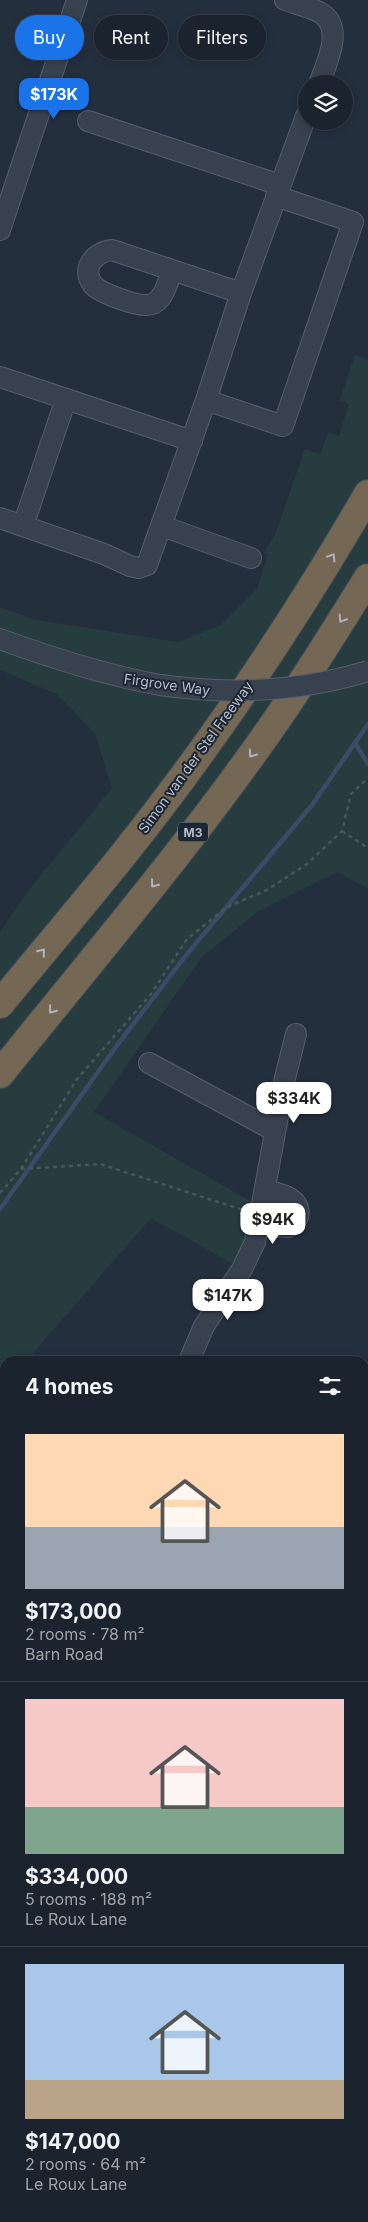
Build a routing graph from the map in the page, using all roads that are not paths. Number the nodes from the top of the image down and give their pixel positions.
1 (77, 0) edge
2 (285, 0) edge
3 (322, 75) edge
4 (88, 121) dead end
5 (301, 130) edge
6 (278, 190) junction
7 (0, 230) edge
8 (172, 270) dead end
9 (241, 292) junction
10 (0, 377) edge
11 (66, 399) junction
12 (206, 400) junction
13 (192, 441) junction
14 (368, 494) edge
15 (0, 518) edge
16 (23, 526) junction
17 (162, 526) junction
18 (251, 558) dead end
19 (368, 578) edge
20 (0, 640) edge
21 (368, 671) edge
22 (0, 1004) edge
23 (296, 1034) dead end
24 (149, 1063) dead end
25 (0, 1074) edge
26 (275, 1131) junction
27 (265, 1190) junction
28 (259, 1221) junction
29 (191, 1356) edge

1 - 7 street
2 - 3 street
4 - 6 street
5 - 6 street
6 - 9 street
6 - 12 street
8 - 9 street
9 - 12 street
10 - 11 street
11 - 13 street
11 - 16 street
12 - 13 street
13 - 17 street
22 -> 14 highway, Simon van der Stel Freeway
15 - 16 street
16 - 17 street
17 - 18 street
19 -> 25 highway, M3
20 - 21 street, Firgrove Way, bridge
23 - 26 street
24 - 26 street
26 - 27 street
27 - 28 street
27 - 28 street
28 - 29 street

